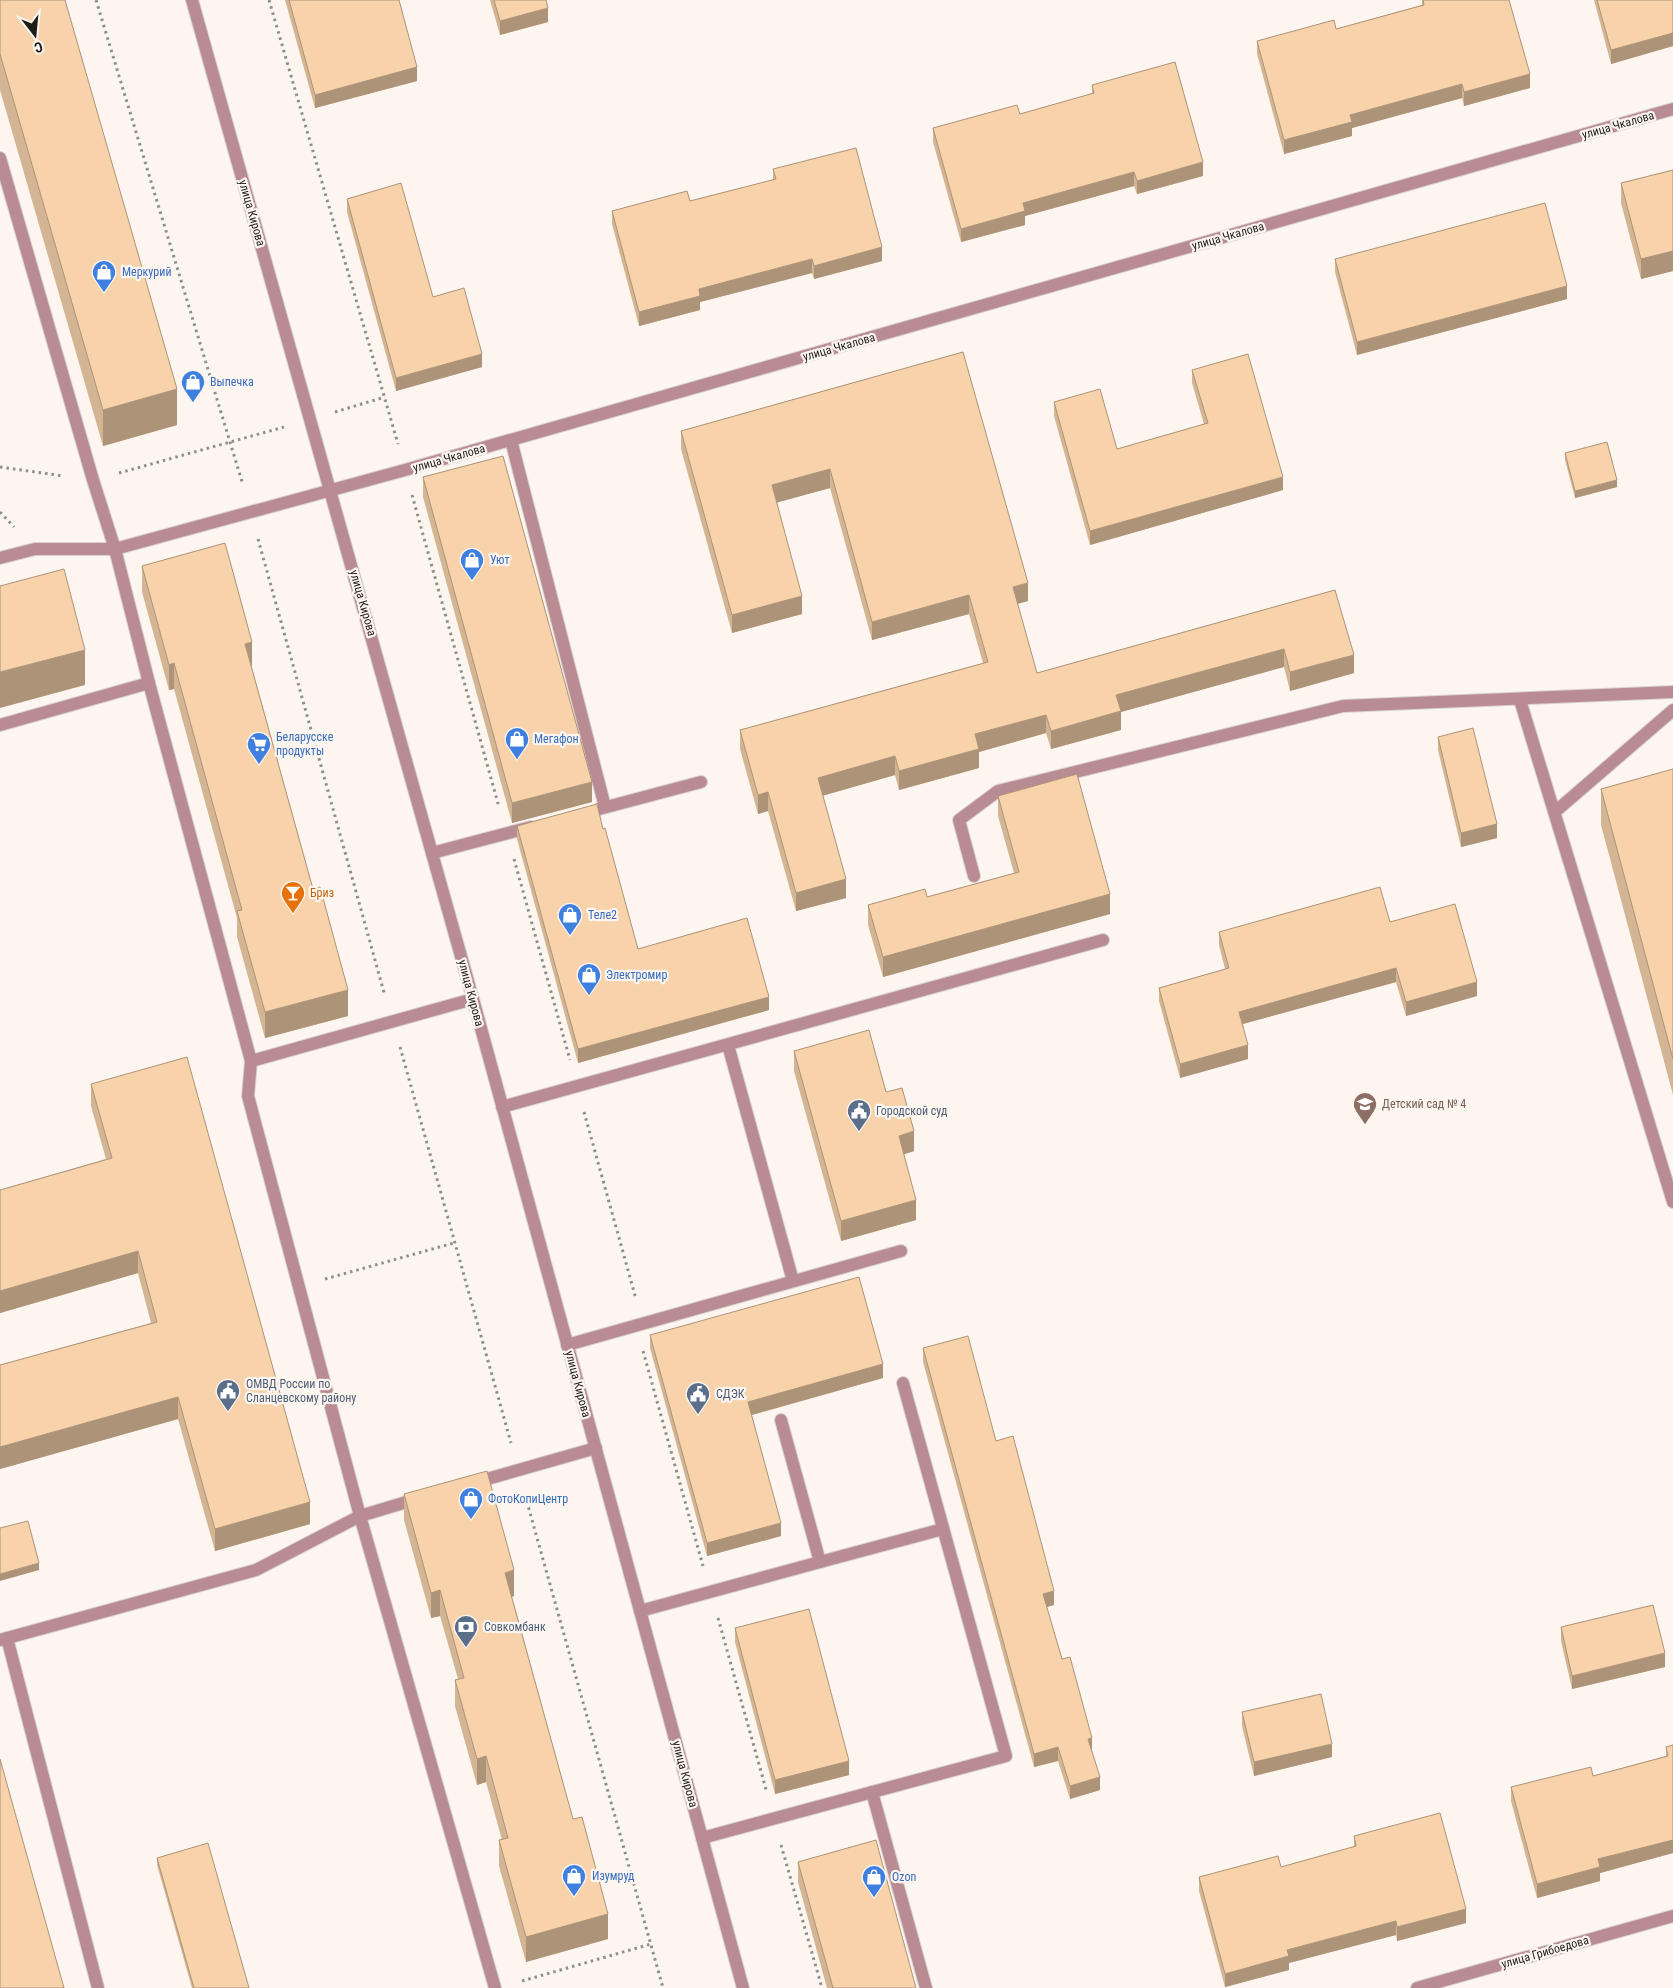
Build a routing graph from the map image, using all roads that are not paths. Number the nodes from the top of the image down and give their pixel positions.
1 (192, 0) edge
2 (1673, 109) edge
3 (0, 158) edge
4 (511, 440) junction
5 (332, 490) junction
6 (116, 549) junction
7 (0, 558) edge
8 (149, 683) junction
9 (1673, 692) edge
10 (1520, 700) junction
11 (1673, 710) edge
12 (0, 725) edge
13 (701, 782) dead end
14 (605, 807) junction
15 (1556, 811) junction
16 (587, 812) edge
17 (542, 824) edge
18 (432, 853) junction
19 (974, 876) dead end
20 (1103, 940) dead end
21 (473, 999) junction
22 (728, 1045) junction
23 (252, 1061) junction
24 (502, 1107) junction
25 (1673, 1202) edge
26 (901, 1251) dead end
27 (793, 1282) junction
28 (567, 1345) junction
29 (903, 1384) dead end
30 (781, 1420) dead end
31 (596, 1448) junction
32 (462, 1486) edge
33 (434, 1494) edge
34 (360, 1516) junction
35 (942, 1529) junction
36 (820, 1562) junction
37 (640, 1611) junction
38 (3, 1639) edge
39 (872, 1792) junction
40 (702, 1838) junction
41 (1673, 1916) edge
42 (98, 1988) edge
43 (495, 1988) edge
44 (743, 1988) edge
45 (926, 1988) edge
46 (1417, 1988) edge

1 - 5 street, улица Кирова
2 - 4 street, улица Чкалова
3 - 6 street
4 - 5 street, улица Чкалова
4 - 14 street
5 - 6 street, улица Чкалова
5 - 18 street, улица Кирова
6 - 7 street, улица Чкалова
6 - 8 street
8 - 12 street
8 - 23 street
9 - 10 street
10 - 15 street
10 - 19 street
11 - 15 street
13 - 14 street
14 - 16 street
15 - 25 street
17 - 18 street
18 - 21 street, улица Кирова
20 - 22 street
21 - 23 street
21 - 24 street, улица Кирова
22 - 24 street
22 - 27 street
23 - 34 street
24 - 28 street, улица Кирова
26 - 27 street
27 - 28 street
28 - 31 street, улица Кирова
29 - 35 street
30 - 36 street
31 - 32 street
31 - 37 street, улица Кирова
33 - 34 street
34 - 38 street
34 - 43 street
35 - 36 street
35 - 39 street
36 - 37 street
37 - 40 street, улица Кирова
38 - 42 street
39 - 40 street
39 - 45 street
40 - 44 street, улица Кирова
41 - 46 street, улица Грибоедова

